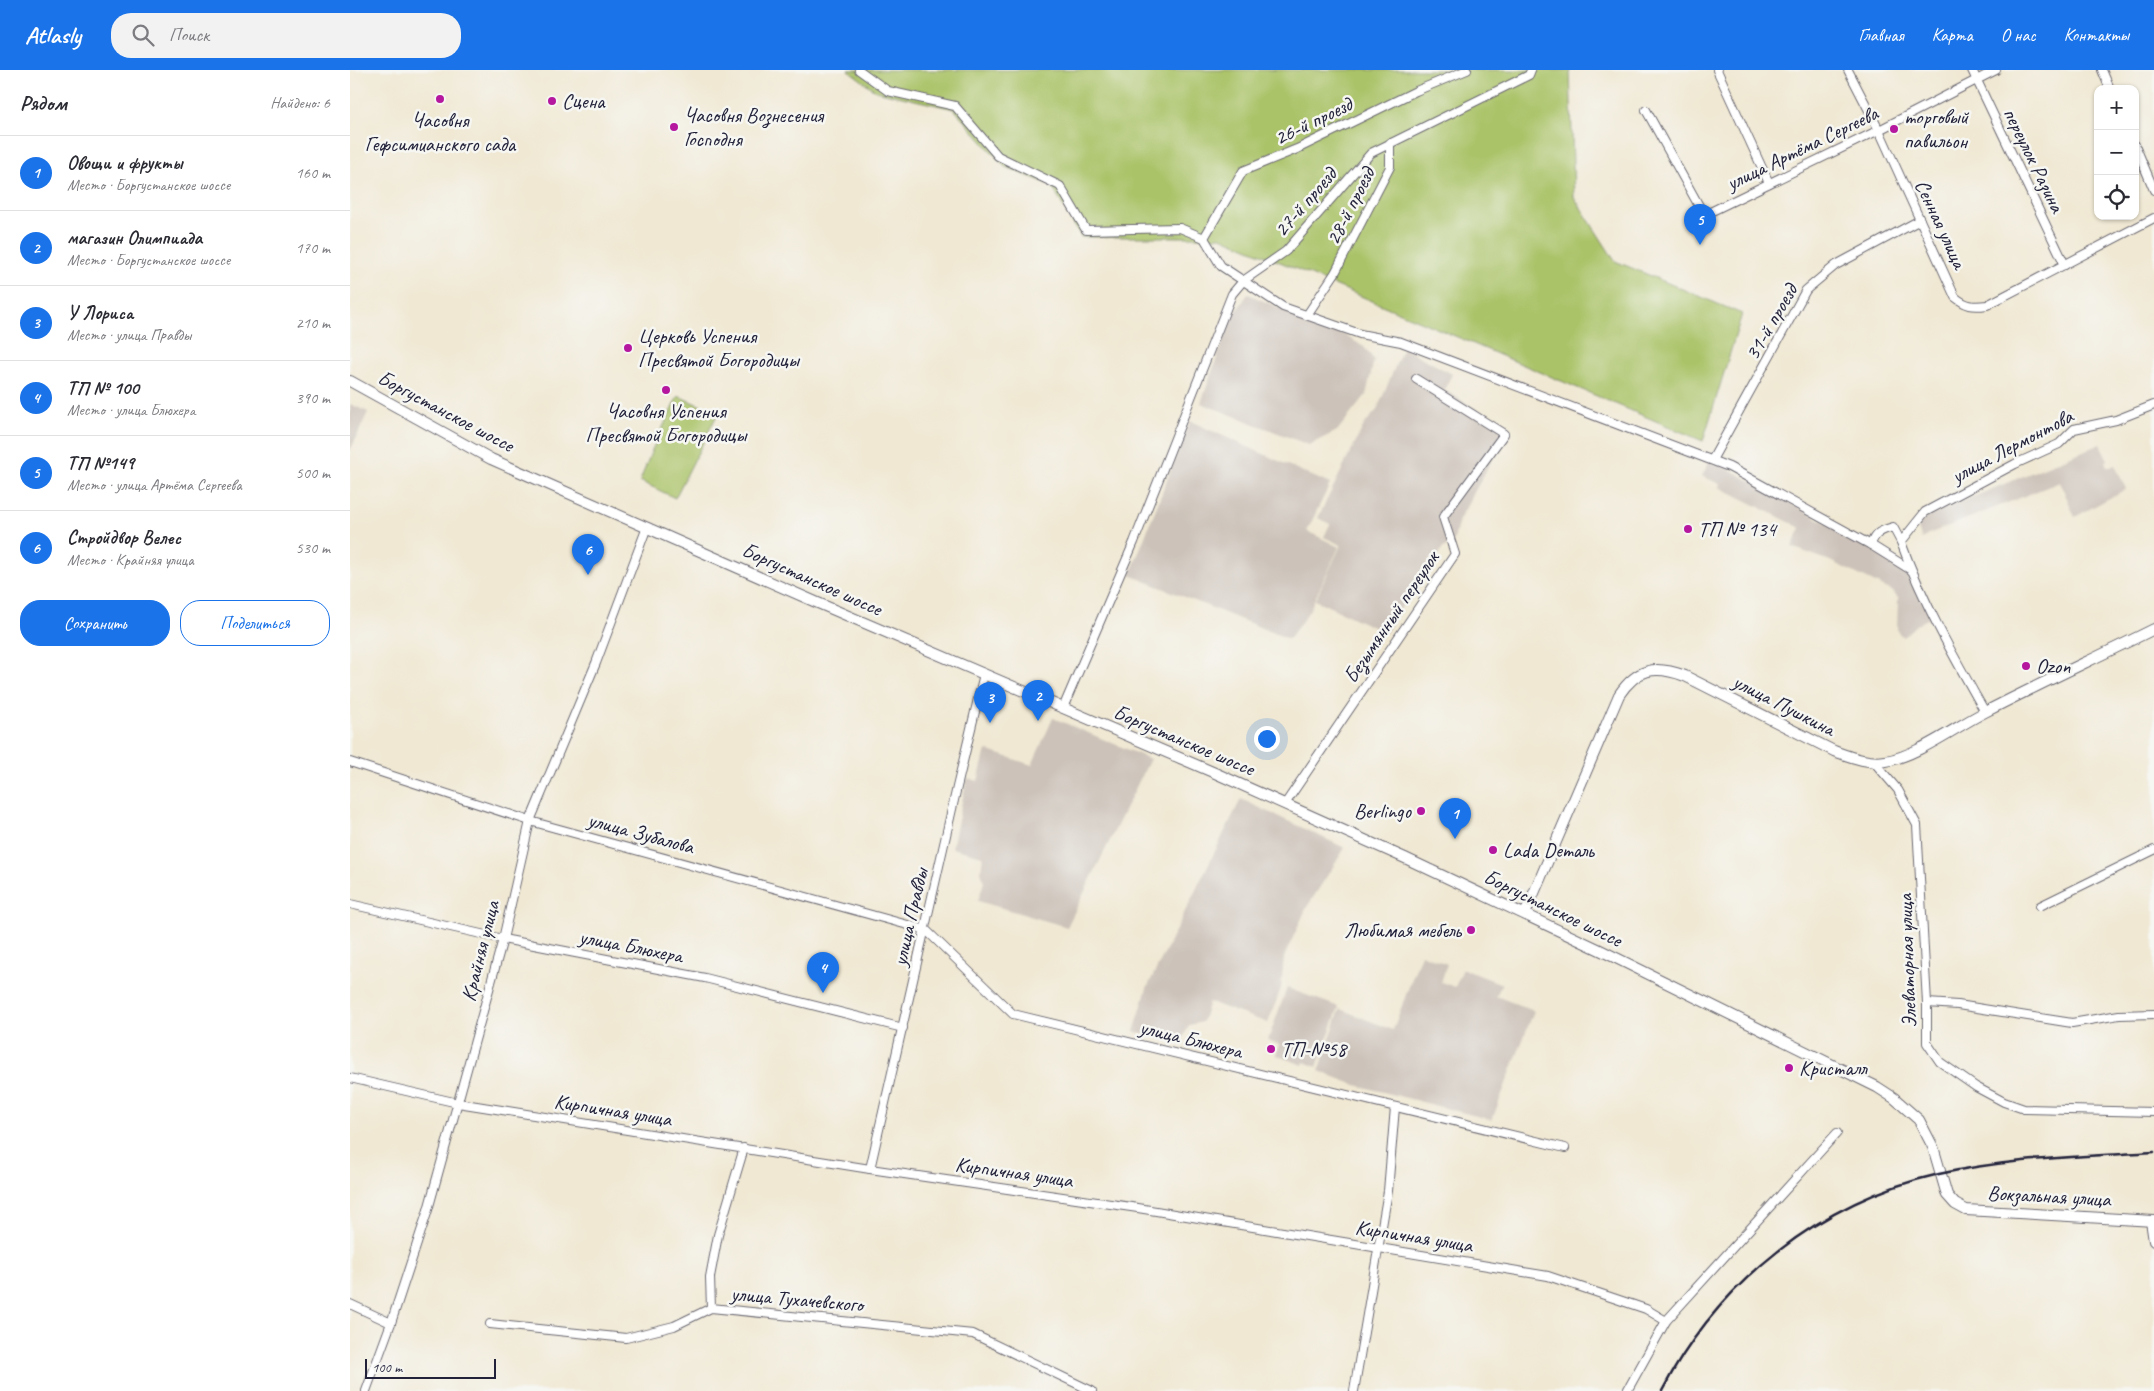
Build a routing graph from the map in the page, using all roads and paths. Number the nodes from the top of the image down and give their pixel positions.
1 (859, 70) edge
2 (1467, 70) edge
3 (1531, 70) edge
4 (1717, 70) edge
5 (1848, 70) edge
6 (1972, 70) edge
7 (1996, 70) edge
8 (2102, 70) edge
9 (1976, 80) junction
10 (2108, 85) edge
11 (1646, 110) dead end
12 (1879, 130) junction
13 (1390, 143) junction
14 (2139, 154) edge
15 (1770, 183) junction
16 (2154, 190) edge
17 (2154, 218) edge
18 (1920, 220) junction
19 (1204, 238) junction
20 (2065, 265) junction
21 (1243, 281) junction
22 (1307, 315) junction
23 (1416, 378) dead end
24 (350, 381) edge
25 (2154, 405) edge
26 (1712, 460) junction
27 (646, 527) junction
28 (1901, 542) junction
29 (1871, 545) junction
30 (1911, 570) junction
31 (2154, 629) edge
32 (984, 674) junction
33 (1063, 708) junction
34 (1985, 712) junction
35 (350, 762) edge
36 (1874, 762) junction
37 (1285, 804) junction
38 (530, 821) junction
39 (2154, 850) edge
40 (350, 904) edge
41 (2040, 906) dead end
42 (1525, 914) junction
43 (926, 930) junction
44 (503, 939) junction
45 (1927, 1002) junction
46 (2154, 1014) edge
47 (903, 1028) junction
48 (350, 1078) edge
49 (458, 1103) junction
50 (1395, 1107) junction
51 (2154, 1112) edge
52 (1837, 1133) dead end
53 (744, 1148) junction
54 (1565, 1148) dead end
55 (870, 1168) junction
56 (1947, 1195) joint
57 (2152, 1221) edge
58 (2154, 1242) edge
59 (1378, 1248) junction
60 (350, 1304) edge
61 (711, 1308) junction
62 (1666, 1321) junction
63 (391, 1323) junction
64 (490, 1324) dead end
65 (366, 1391) edge
66 (1092, 1391) edge
67 (1354, 1391) edge
68 (1627, 1391) edge

1 - 19 street
2 - 19 street, 26-й проезд
3 - 13 street
4 - 15 street
5 - 12 street, Сенная улица
6 - 9 street, переулок Разина
7 - 9 street, улица Артёма Сергеева
8 - 10 street
9 - 12 street, улица Артёма Сергеева
9 - 20 street, переулок Разина
11 - 15 street, улица Артёма Сергеева
12 - 15 street, улица Артёма Сергеева
12 - 18 street, Сенная улица
13 - 21 street, 27-й проезд
13 - 22 street, 28-й проезд
14 - 16 street
17 - 20 street
18 - 20 street, Сенная улица
18 - 26 street, 31-й проезд
19 - 21 street
21 - 22 street
21 - 33 street
22 - 26 street
23 - 37 street, Безымянный переулок
24 - 27 street, Боргустанское шоссе
25 - 28 street, улица Лермонтова
26 - 29 street
27 - 32 street, Боргустанское шоссе
27 - 38 street, Крайняя улица
28 - 29 street
28 - 30 street
29 - 30 street
30 - 34 street
31 - 34 street, улица Пушкина
32 - 33 street, Боргустанское шоссе
32 - 43 street, улица Правды
33 - 37 street, Боргустанское шоссе
34 - 36 street, улица Пушкина
35 - 38 street, улица Зубалова
36 - 42 street, улица Пушкина
36 - 45 street, Элеваторная улица
37 - 42 street, Боргустанское шоссе
38 - 43 street, улица Зубалова
38 - 44 street, Крайняя улица
39 - 41 street
40 - 44 street, улица Блюхера
42 - 56 street, Боргустанское шоссе
43 - 47 street, улица Правды
43 - 50 street, улица Блюхера
44 - 47 street, улица Блюхера
44 - 49 street, Крайняя улица
45 - 46 street
45 - 51 street, Элеваторная улица
47 - 55 street, улица Правды
48 - 49 street, Кирпичная улица
49 - 53 street, Кирпичная улица
49 - 63 street, Крайняя улица
50 - 54 street, улица Блюхера
50 - 59 street
52 - 62 street
53 - 55 street, Кирпичная улица
53 - 61 street
55 - 59 street, Кирпичная улица
56 - 57 street, Вокзальная улица
57 - 58 street
59 - 62 street, Кирпичная улица
59 - 67 street
60 - 63 street
61 - 64 street, улица Тухачевского
61 - 66 street, улица Тухачевского
62 - 68 street
63 - 65 street, Крайняя улица

